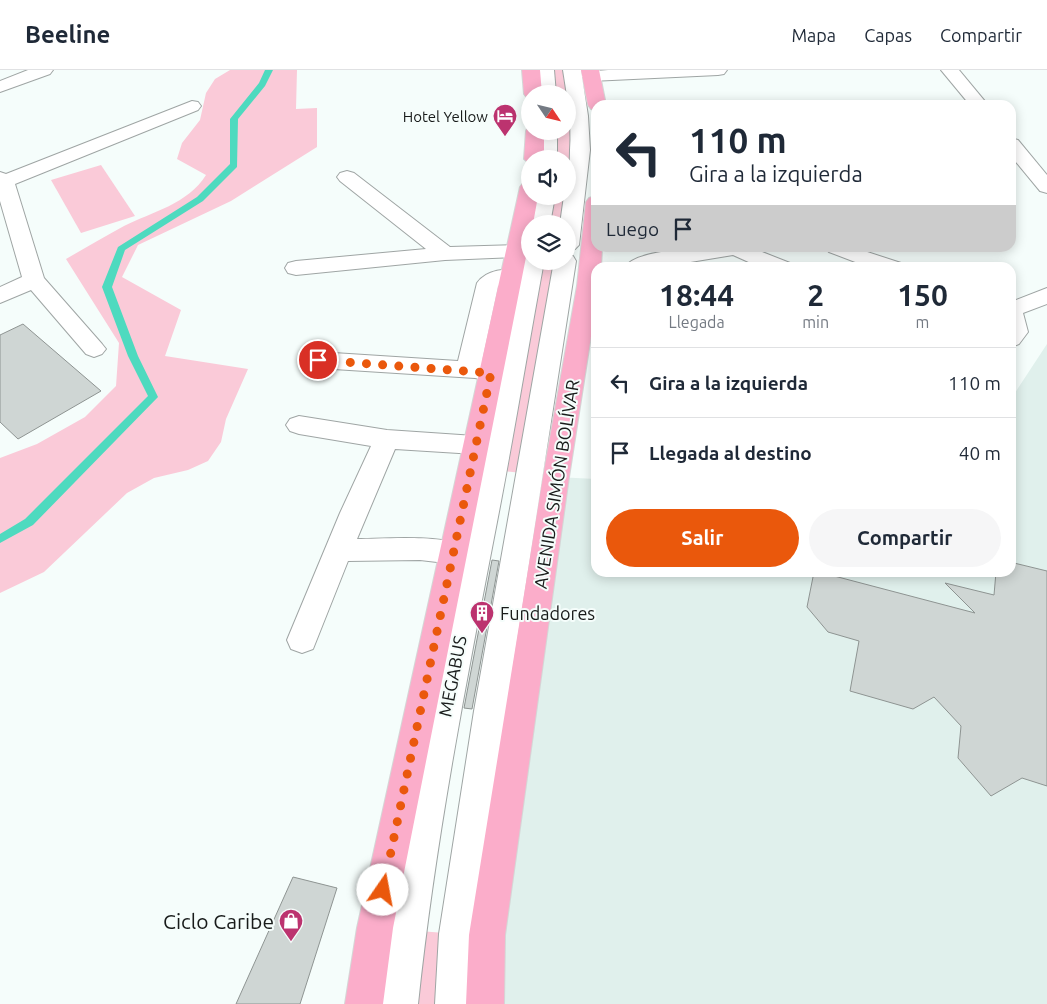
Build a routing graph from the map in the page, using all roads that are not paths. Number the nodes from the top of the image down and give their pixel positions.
1 (10, 70) edge
2 (44, 70) edge
3 (530, 70) edge
4 (544, 70) edge
5 (572, 70) edge
6 (718, 70) edge
7 (950, 70) edge
8 (591, 73) edge
9 (0, 74) edge
10 (532, 85) edge
11 (546, 85) edge
12 (0, 87) edge
13 (595, 100) edge
14 (975, 100) edge
15 (192, 106) dead end
16 (1016, 150) edge
17 (347, 178) dead end
18 (1, 180) edge
19 (1047, 187) edge
20 (572, 215) edge
21 (700, 252) edge
22 (745, 252) edge
23 (847, 252) edge
24 (445, 254) junction
25 (647, 258) edge
26 (768, 262) edge
27 (876, 262) edge
28 (521, 263) edge
29 (296, 268) dead end
30 (564, 270) edge
31 (34, 280) junction
32 (591, 289) edge
33 (1047, 295) edge
34 (0, 296) edge
35 (1016, 308) edge
36 (94, 349) dead end
37 (318, 360) dead end
38 (483, 371) junction
39 (299, 425) dead end
40 (387, 439) junction
41 (475, 445) junction
42 (340, 550) junction
43 (454, 553) junction
44 (302, 640) dead end
45 (364, 1004) edge
46 (399, 1004) edge
47 (454, 1004) edge
48 (485, 1004) edge

1 - 9 street
2 - 12 street
3 - 10 main road
4 - 11 street
5 - 20 street
6 - 8 street
7 - 14 street
8 - 13 main road
15 - 18 street
16 - 19 street
17 - 24 street
18 - 31 street
21 - 25 street
22 - 26 street
23 - 27 street
24 - 28 street
24 - 29 street
28 - 38 main road
28 - 46 street, MEGABUS
30 - 47 street
31 - 34 street
31 - 36 street
32 - 48 main road, AVENIDA SIMÓN BOLÍVAR
33 - 35 street
37 - 38 street
38 - 41 main road
39 - 40 street
40 - 41 street
40 - 42 street
41 - 43 main road
42 - 43 street
42 - 44 street
43 - 45 main road

